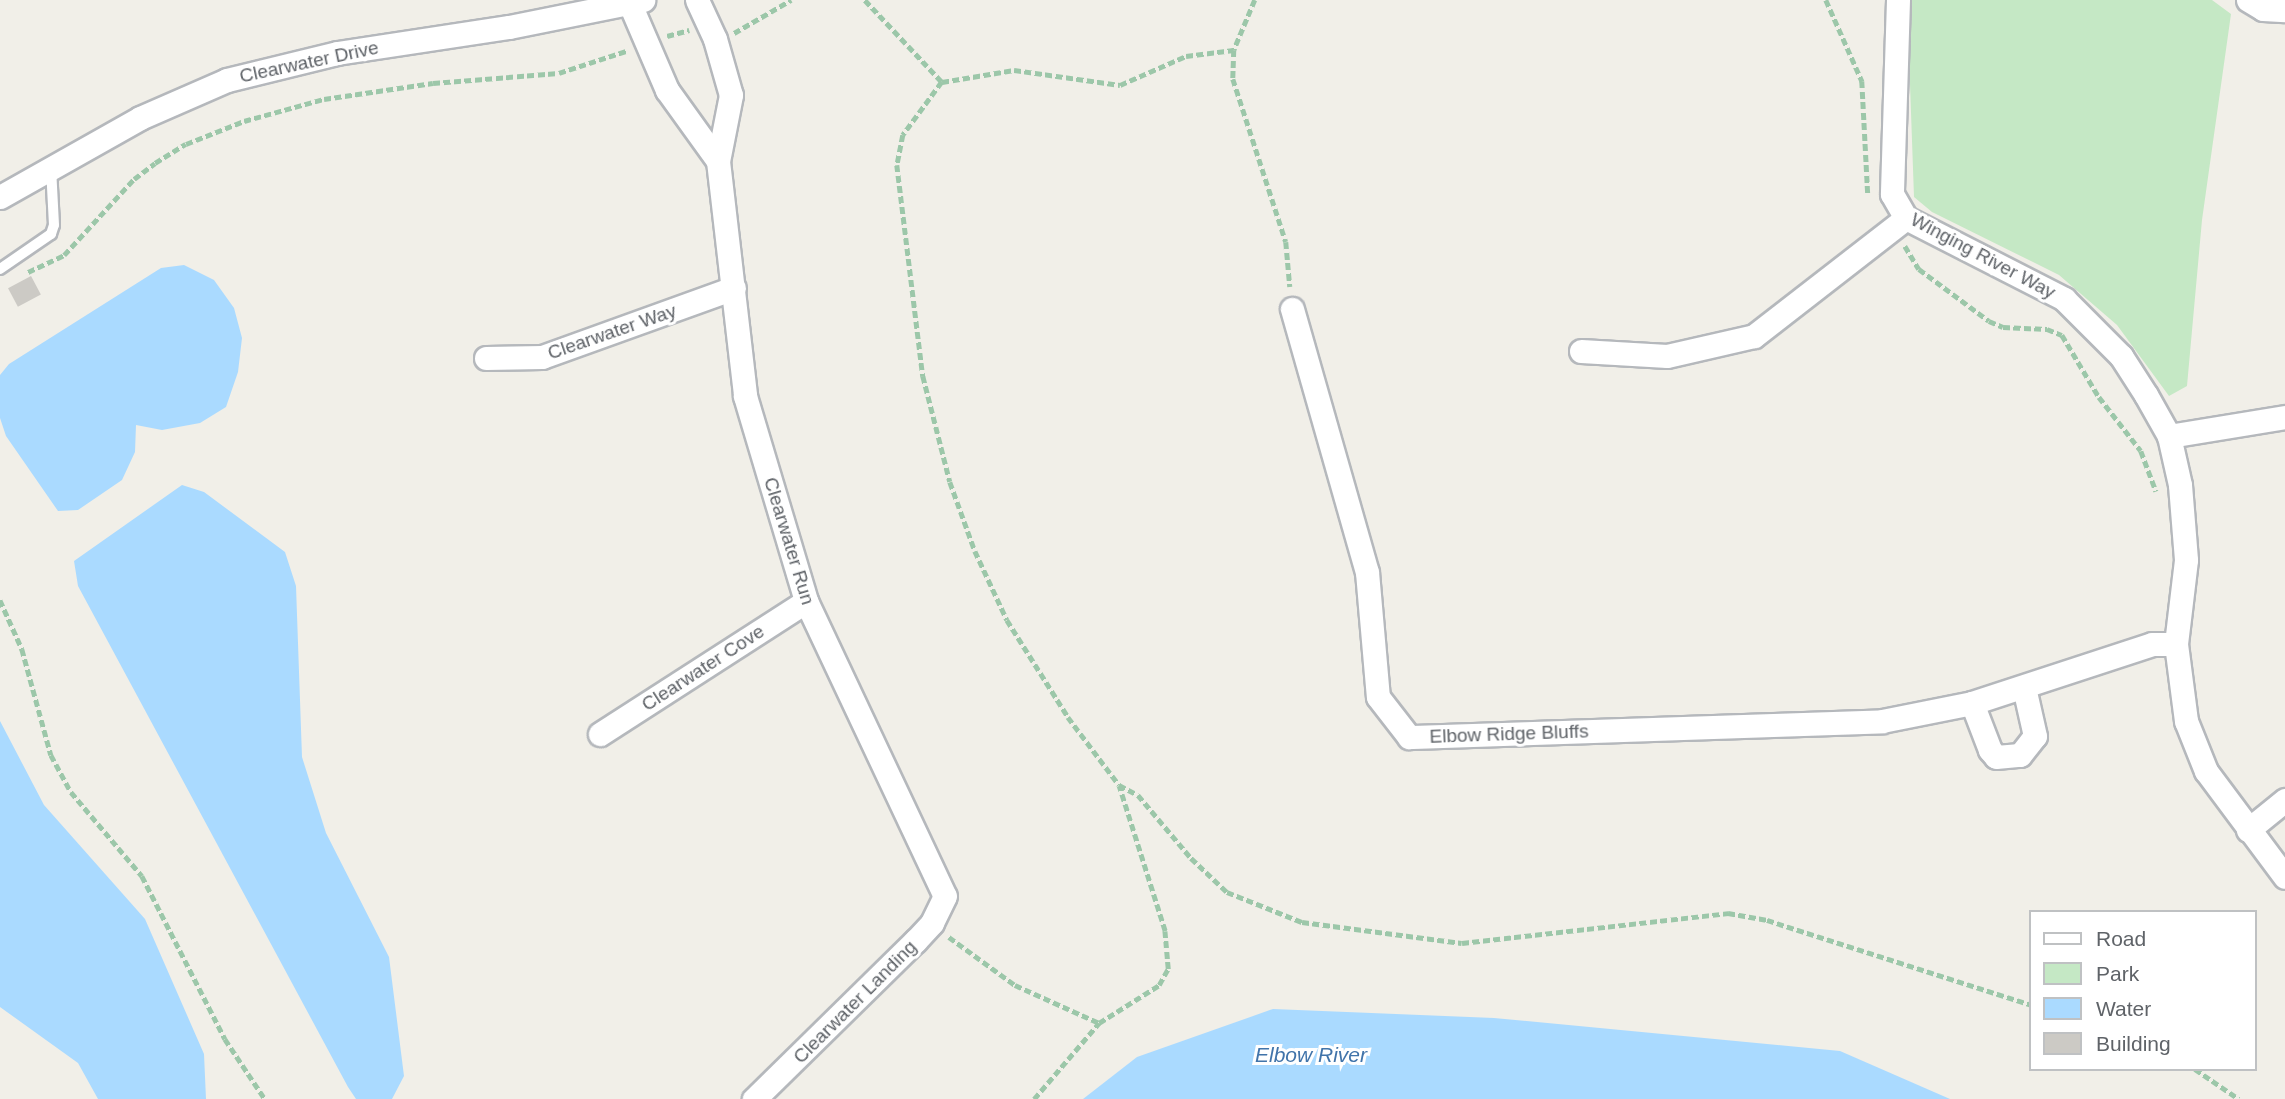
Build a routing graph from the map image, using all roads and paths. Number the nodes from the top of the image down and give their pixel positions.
1 (697, 0) edge
2 (792, 0) edge
3 (865, 0) edge
4 (1255, 0) edge
5 (1825, 0) edge
6 (1898, 0) edge
7 (2248, 0) edge
8 (637, 2) edge
9 (2285, 10) edge
10 (715, 39) junction
11 (647, 43) junction
12 (1234, 50) junction
13 (942, 82) junction
14 (718, 160) junction
15 (51, 164) junction
16 (0, 197) edge
17 (1901, 222) junction
18 (0, 269) edge
19 (22, 276) dead end
20 (734, 288) junction
21 (1292, 310) joint
22 (1581, 351) dead end
23 (486, 358) dead end
24 (2285, 417) edge
25 (2169, 436) junction
26 (2159, 501) dead end
27 (0, 600) edge
28 (806, 601) junction
29 (2176, 644) junction
30 (2024, 687) junction
31 (1972, 703) junction
32 (600, 734) dead end
33 (1119, 785) junction
34 (2285, 800) edge
35 (2248, 830) junction
36 (2284, 874) edge
37 (945, 896) joint
38 (932, 923) junction
39 (2030, 1005) edge
40 (1099, 1023) junction
41 (2198, 1071) edge
42 (265, 1099) edge
43 (754, 1099) edge
44 (1034, 1099) edge
45 (2239, 1099) edge

1 - 10 street, Clearwater Run
2 - 10 path
3 - 13 path
4 - 12 path
5 - 17 path
6 - 17 street, Winging River Way
7 - 9 street
8 - 11 street, Clearwater Run
8 - 15 street, Clearwater Drive
10 - 11 path
10 - 14 street, Clearwater Run
11 - 14 street, Clearwater Run
11 - 19 path
12 - 13 path
12 - 21 path
13 - 33 path
14 - 20 street, Clearwater Run
15 - 16 street, Clearwater Drive
15 - 18 lane
17 - 22 street
17 - 25 street, Winging River Way
17 - 26 path
20 - 23 street, Clearwater Way
20 - 28 street, Clearwater Run
21 - 31 street, Elbow Ridge Bluffs
24 - 25 street
25 - 29 street, Winging River Way
27 - 42 path
28 - 32 street, Clearwater Cove
28 - 37 street, Clearwater Run
29 - 30 street, Elbow Ridge Bluffs
29 - 35 street, Winging River Way
30 - 31 street, Elbow Ridge Bluffs
30 - 31 street
33 - 39 path
33 - 40 path
34 - 35 street
35 - 36 street, Winging River Way
37 - 38 street, Clearwater Landing
38 - 40 path
38 - 43 street, Clearwater Landing
40 - 44 path
41 - 45 path

